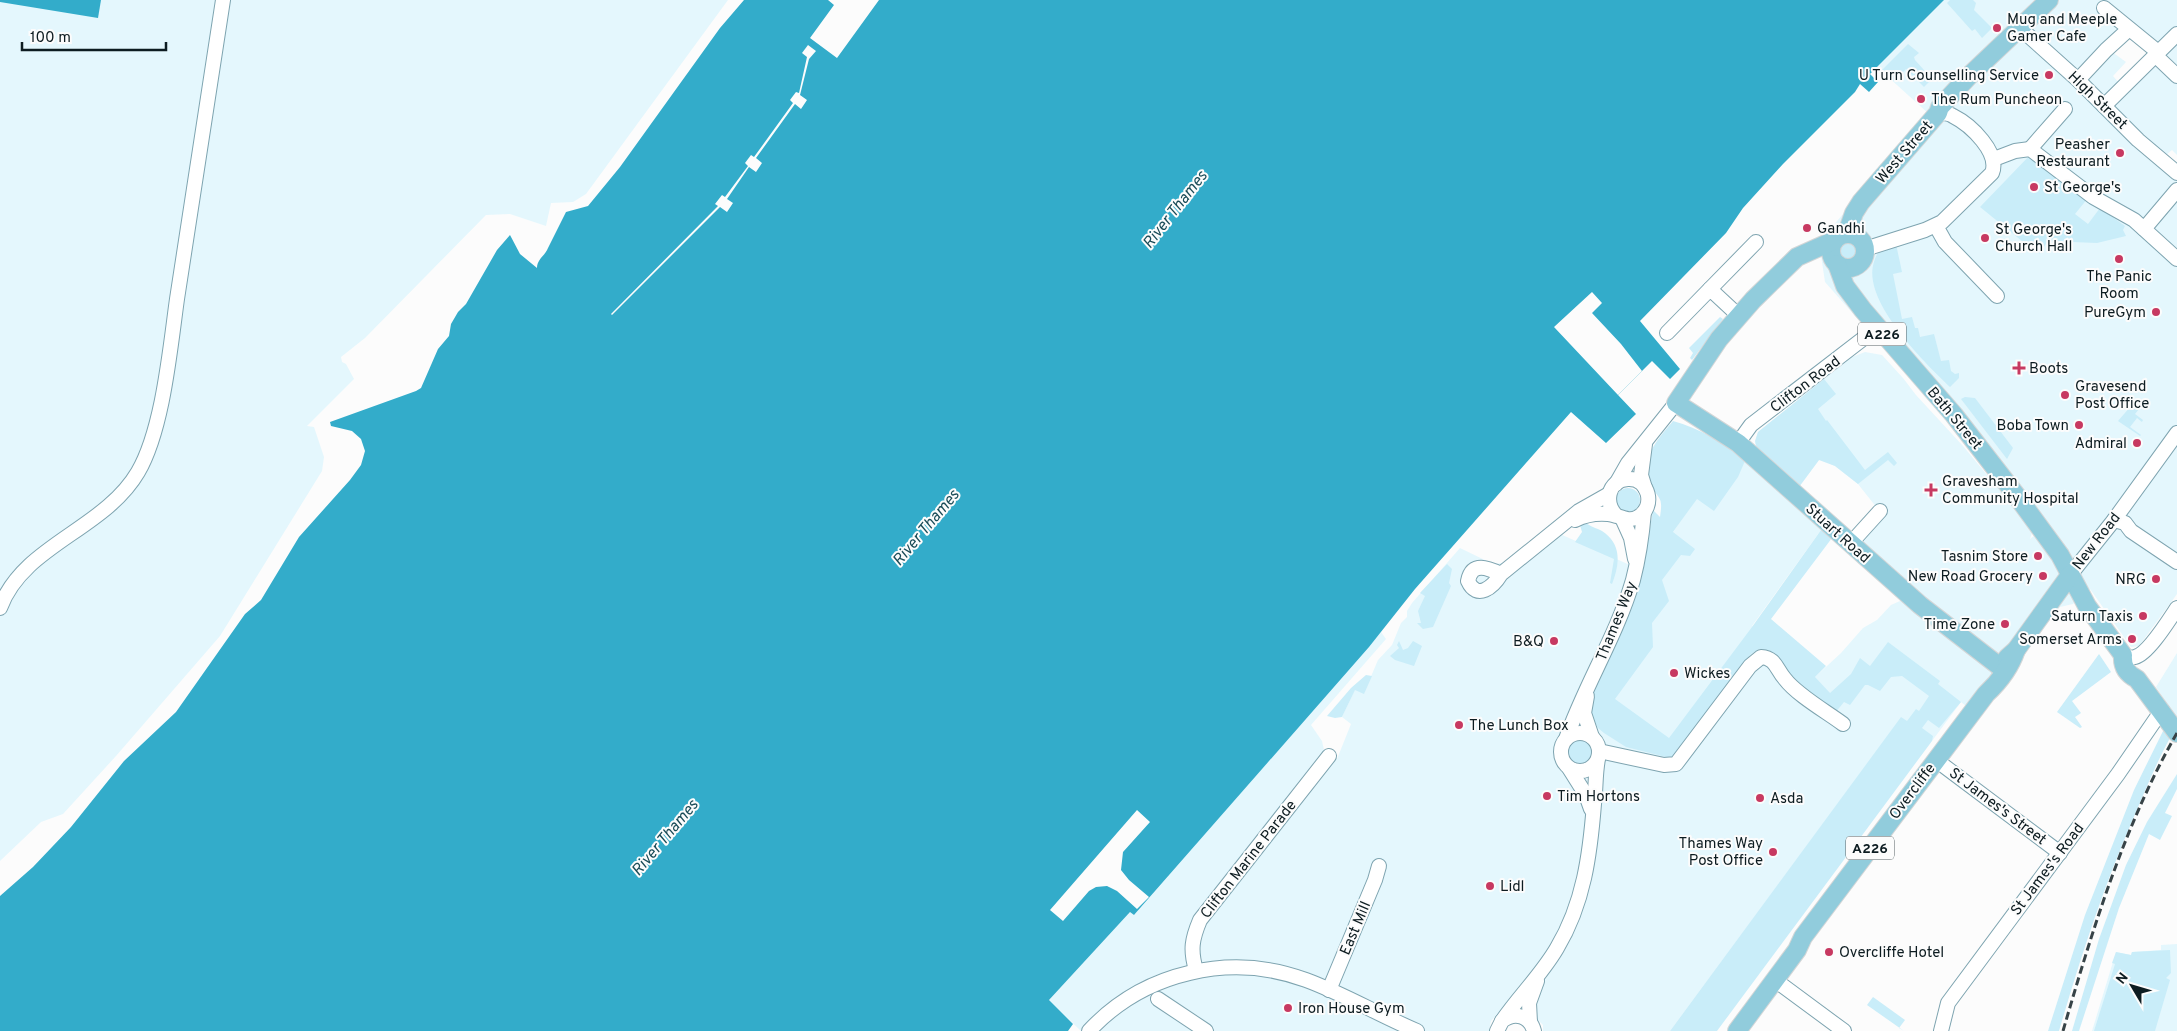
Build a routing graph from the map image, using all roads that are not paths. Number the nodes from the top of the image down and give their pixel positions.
1 (223, 0) edge
2 (2048, 0) edge
3 (2104, 8) dead end
4 (2129, 29) junction
5 (2021, 34) junction
6 (2177, 34) edge
7 (2153, 56) junction
8 (2177, 76) edge
9 (2078, 80) junction
10 (2104, 106) junction
11 (2061, 110) dead end
12 (1938, 113) junction
13 (2030, 149) junction
14 (1994, 159) junction
15 (2177, 172) edge
16 (2177, 190) edge
17 (1936, 226) junction
18 (2144, 229) junction
19 (1841, 237) junction
20 (1756, 242) dead end
21 (1865, 249) junction
22 (2177, 259) edge
23 (1836, 262) junction
24 (1781, 272) junction
25 (1710, 289) junction
26 (1997, 296) dead end
27 (1739, 316) junction
28 (1877, 328) junction
29 (1668, 333) dead end
30 (1676, 403) junction
31 (2177, 433) edge
32 (1647, 438) junction
33 (1738, 443) junction
34 (1645, 488) junction
35 (1613, 489) junction
36 (1880, 511) dead end
37 (1644, 512) junction
38 (1620, 517) junction
39 (2114, 520) junction
40 (1566, 523) junction
41 (1851, 543) junction
42 (2177, 562) edge
43 (1636, 564) junction
44 (1501, 574) dead end
45 (2070, 575) junction
46 (2047, 605) junction
47 (2087, 606) junction
48 (0, 608) edge
49 (2177, 608) edge
50 (2148, 648) junction
51 (2123, 655) junction
52 (1593, 676) junction
53 (2137, 679) junction
54 (1992, 682) junction
55 (2169, 721) edge
56 (1843, 724) dead end
57 (1592, 737) junction
58 (1566, 739) junction
59 (1598, 755) junction
60 (1329, 756) dead end
61 (1936, 760) junction
62 (1569, 768) junction
63 (1592, 814) junction
64 (2060, 852) junction
65 (1379, 866) dead end
66 (1804, 937) junction
67 (1196, 970) junction
68 (1538, 978) junction
69 (1775, 980) junction
70 (1328, 990) junction
71 (1158, 999) dead end
72 (1388, 1018) junction
73 (1738, 1022) edge
74 (1499, 1025) edge
75 (1532, 1026) edge
76 (1089, 1031) edge
77 (1206, 1031) edge
78 (1382, 1031) edge
79 (1417, 1031) edge
80 (1485, 1031) edge
81 (1726, 1031) edge
82 (1844, 1031) edge
83 (1941, 1031) edge

1 - 48 street
2 - 5 main road, West Street
3 - 4 street
4 - 7 street
4 - 9 street
5 - 9 street, High Street
5 - 12 main road, West Street
6 - 7 street
7 - 8 street
7 - 10 street
9 - 10 street, High Street
10 - 15 street, High Street
11 - 13 street
12 - 14 street
12 - 19 main road, West Street
13 - 14 street
13 - 18 street
14 - 17 street
16 - 18 street
17 - 21 street
17 - 26 street
18 - 22 street
19 - 21 main road
19 - 23 main road
19 - 24 main road
20 - 25 street
21 - 23 main road
23 - 24 main road
23 - 28 main road, Bath Street / A226
24 - 27 main road
25 - 27 street
25 - 29 street
27 - 30 main road
28 - 33 street, Clifton Road
28 - 45 main road, Bath Street / A226
30 - 32 street
30 - 33 main road, Stuart Road
31 - 39 street, New Road
32 - 34 street
32 - 35 street
33 - 41 main road, Stuart Road
34 - 35 street
34 - 37 street
35 - 38 street
35 - 40 street
36 - 41 street
37 - 38 street
37 - 43 street, Thames Way
38 - 40 street
38 - 43 street, Thames Way
39 - 42 street
39 - 45 street, New Road
40 - 44 street
41 - 54 main road, Stuart Road
43 - 52 street, Thames Way
45 - 46 main road, New Road
45 - 47 main road, A226
46 - 47 main road
46 - 54 main road, New Road
47 - 51 main road, A226
49 - 50 street
50 - 51 street
50 - 53 street
51 - 53 main road, A226
52 - 57 street, Thames Way
52 - 58 street, Thames Way
53 - 55 main road, A226
54 - 61 main road, Overcliffe / A226
55 - 64 street, St James's Road
56 - 59 street
57 - 58 street
57 - 59 street
58 - 62 street
59 - 62 street
59 - 63 street
60 - 67 street, Clifton Marine Parade
61 - 64 street, St James's Street
61 - 66 main road, Overcliffe / A226
62 - 63 street
63 - 68 street
64 - 83 street, St James's Road
65 - 70 street, East Mill
66 - 69 main road, Overcliffe / A226
66 - 73 main road, Overcliffe
67 - 70 street
67 - 76 street
68 - 74 street
68 - 75 street
69 - 73 main road, Overcliffe / A226
69 - 82 street
70 - 72 street
71 - 77 street
72 - 78 street
72 - 79 street
73 - 81 main road, Overcliffe
74 - 75 street
74 - 80 street

